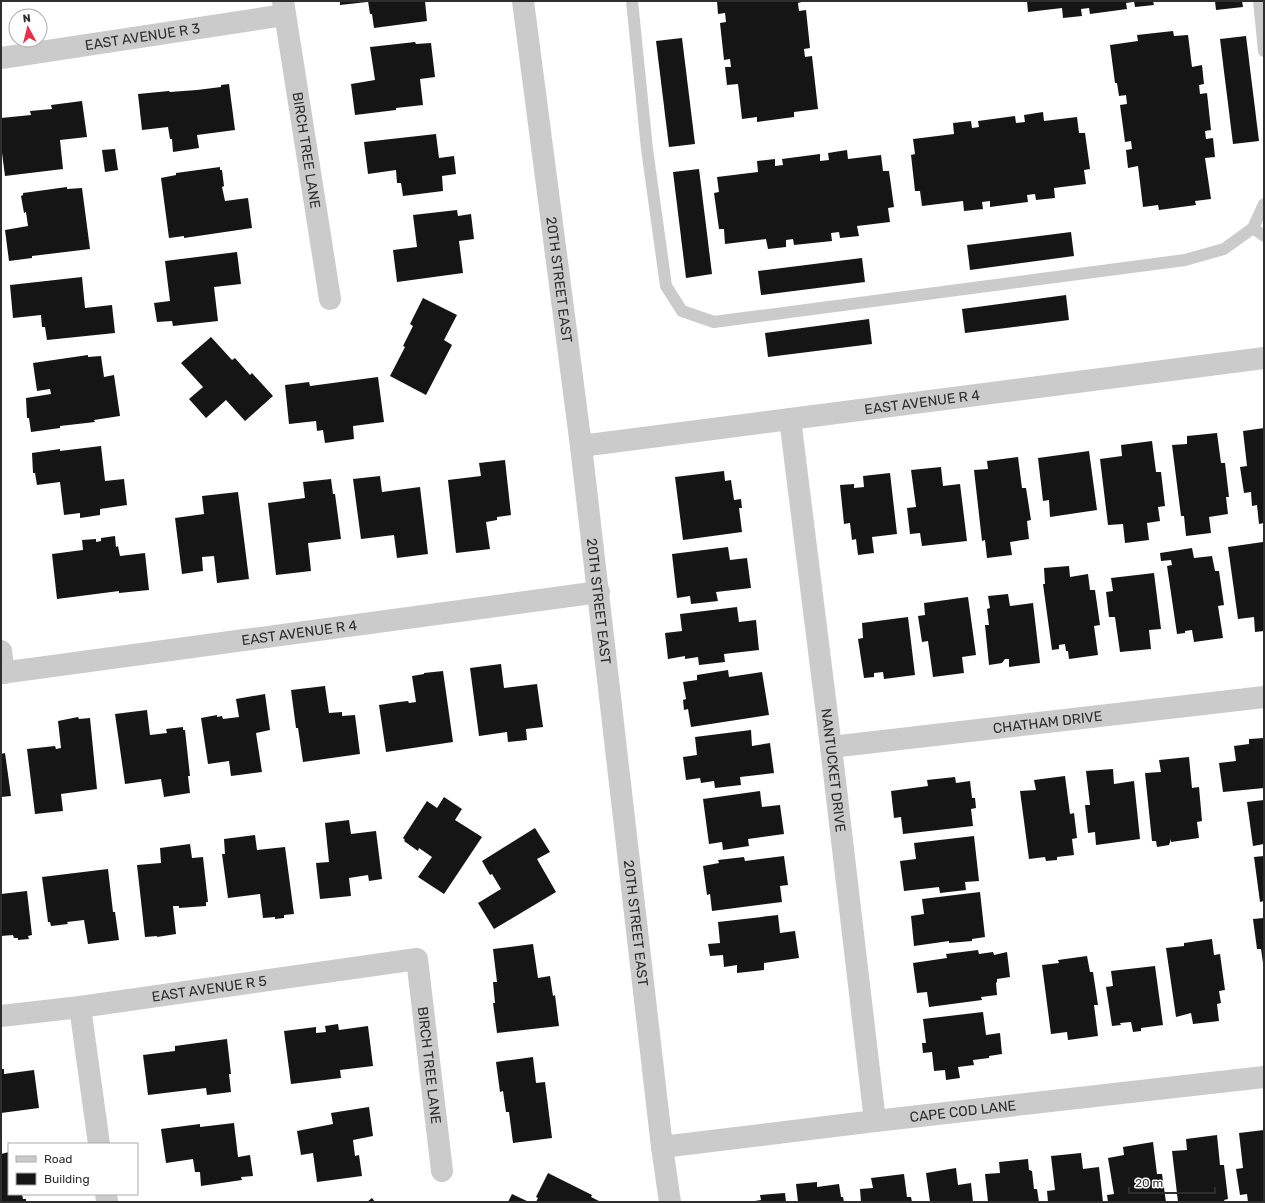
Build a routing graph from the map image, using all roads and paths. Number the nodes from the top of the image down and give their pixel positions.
1 (523, 1) edge
2 (632, 1) edge
3 (1259, 1) edge
4 (284, 8) edge
5 (1264, 51) edge
6 (1, 58) edge
7 (1264, 204) edge
8 (1253, 228) junction
9 (1264, 236) edge
10 (330, 299) dead end
11 (1264, 358) edge
12 (790, 420) junction
13 (581, 446) junction
14 (598, 592) junction
15 (1, 651) edge
16 (2, 673) edge
17 (1264, 696) edge
18 (831, 747) junction
19 (416, 959) joint
20 (80, 1007) junction
21 (1, 1016) edge
22 (1264, 1077) edge
23 (875, 1121) junction
24 (99, 1143) edge
25 (662, 1147) junction
26 (442, 1171) dead end
27 (670, 1202) edge

1 - 13 street, 20TH STREET EAST
2 - 8 lane
3 - 5 lane
4 - 6 street, EAST AVENUE R 3
4 - 10 street, BIRCH TREE LANE
7 - 8 lane
8 - 9 lane
11 - 12 street, EAST AVENUE R 4
12 - 13 street, EAST AVENUE R 4
12 - 18 street, NANTUCKET DRIVE
13 - 14 street, 20TH STREET EAST
14 - 16 street, EAST AVENUE R 4
14 - 25 street, 20TH STREET EAST
15 - 16 street
17 - 18 street, CHATHAM DRIVE
18 - 23 street, NANTUCKET DRIVE
19 - 20 street, EAST AVENUE R 5
19 - 26 street, BIRCH TREE LANE
20 - 21 street, EAST AVENUE R 5
20 - 24 street
22 - 23 street, CAPE COD LANE
23 - 25 street, CAPE COD LANE
25 - 27 street, 20TH STREET EAST

